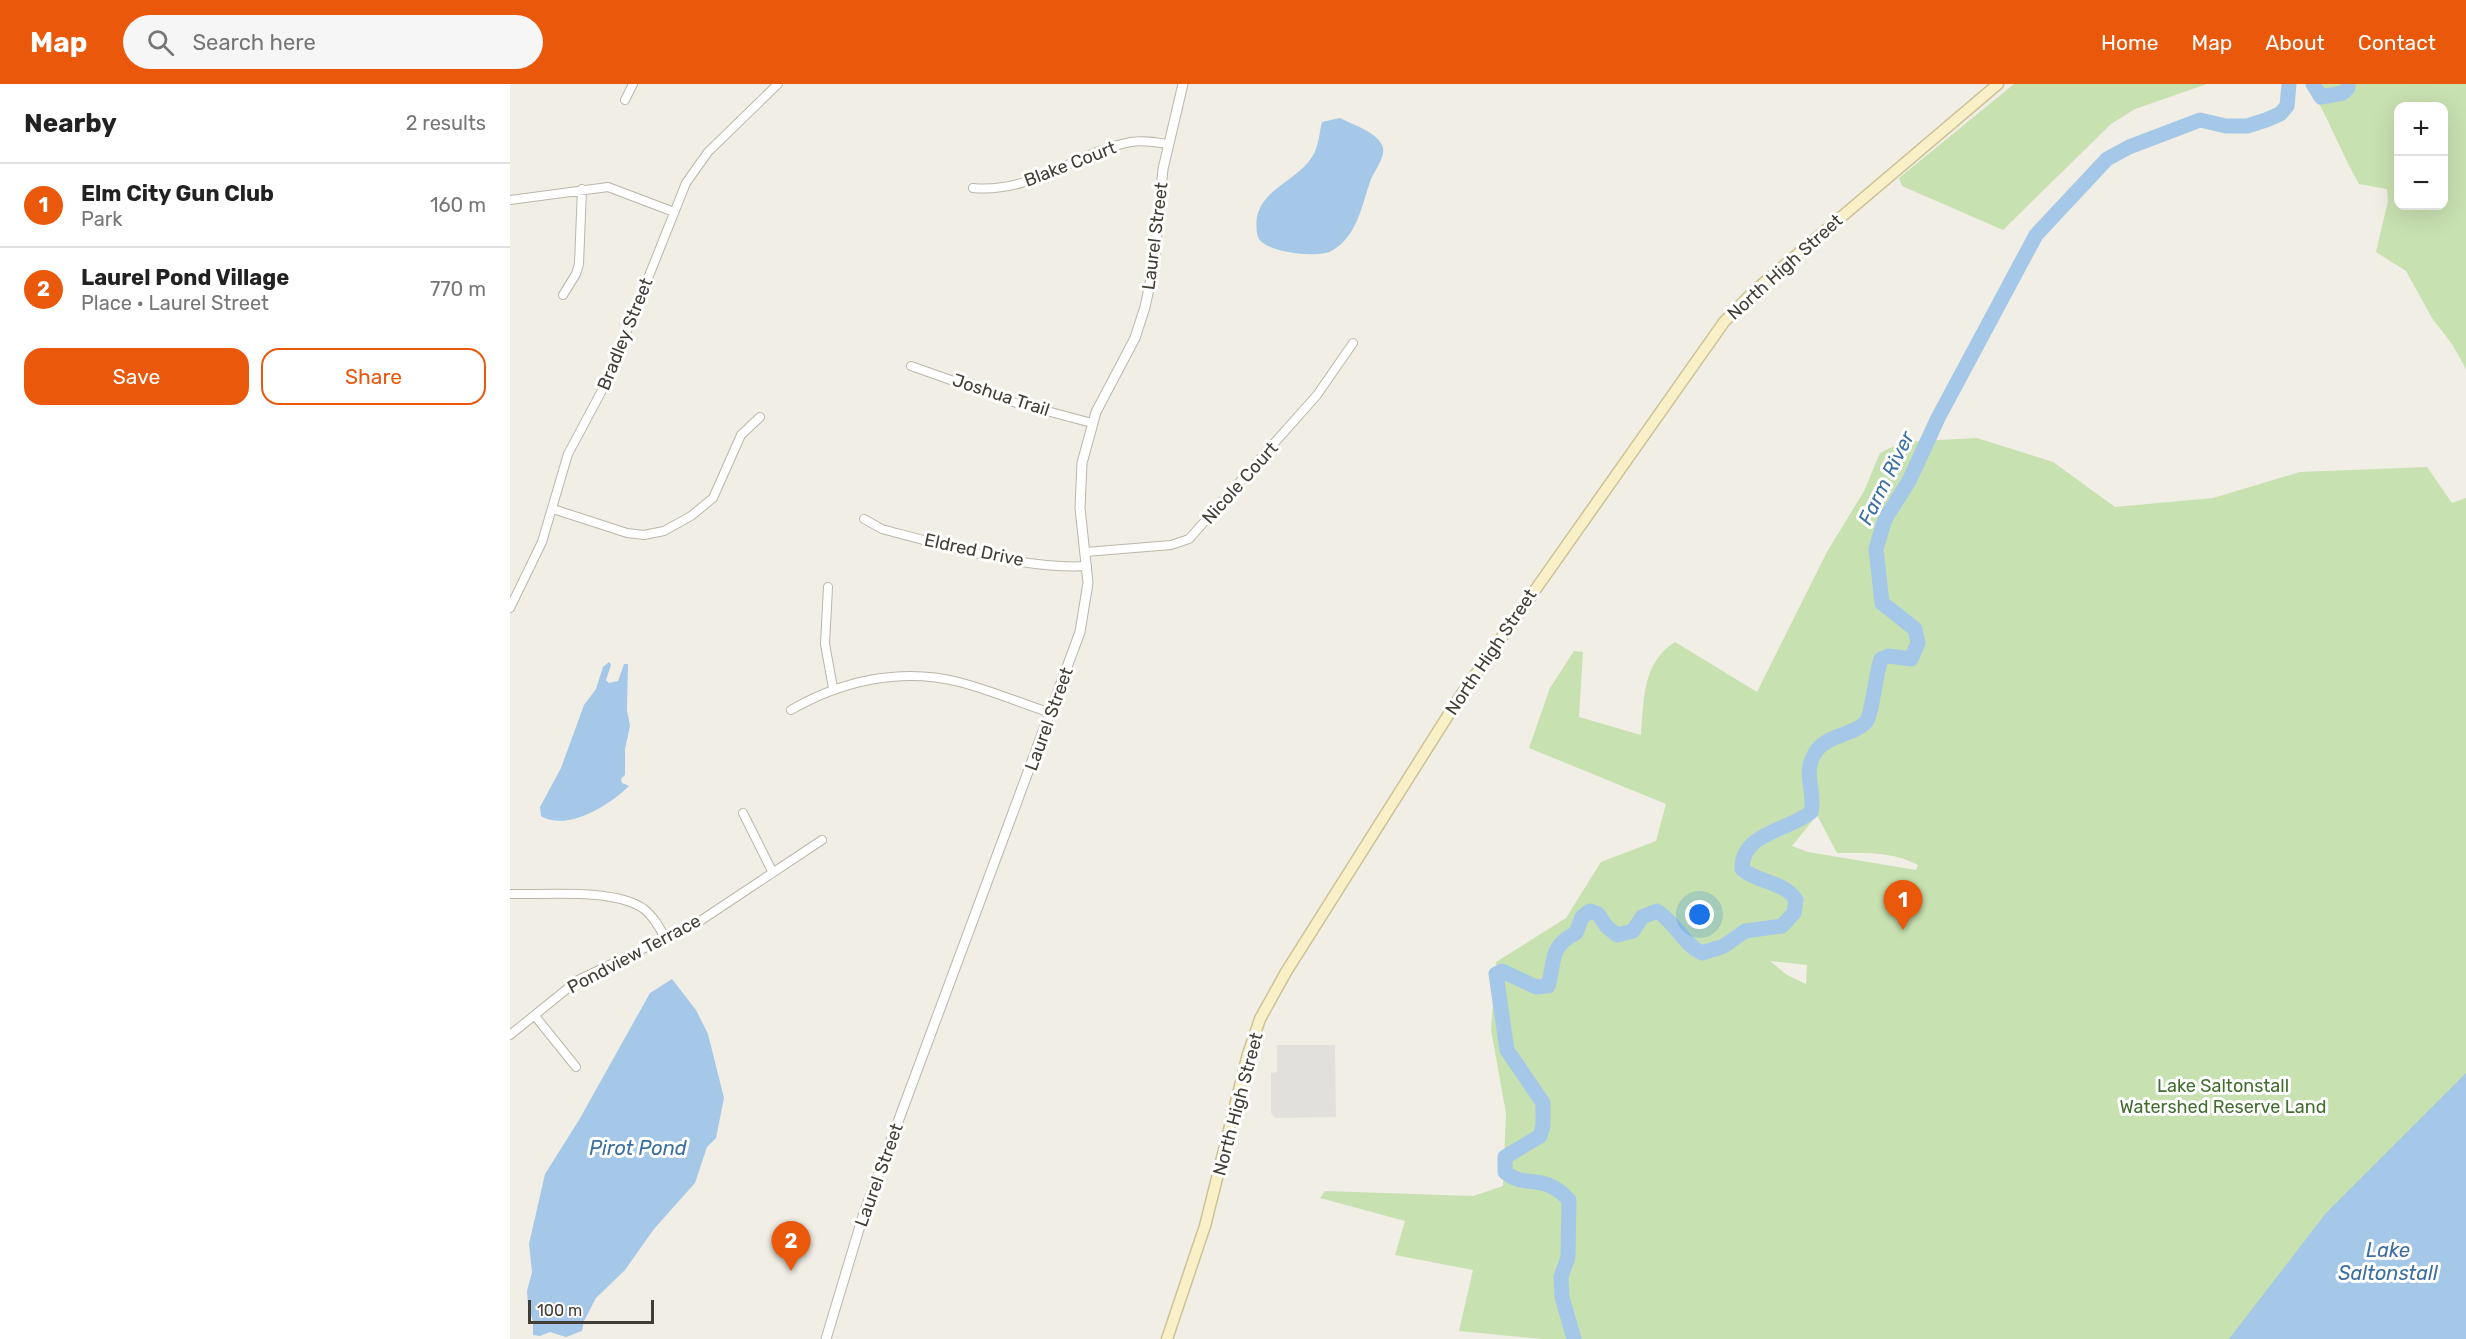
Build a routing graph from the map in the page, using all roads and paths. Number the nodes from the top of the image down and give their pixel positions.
1 (633, 84) edge
2 (778, 84) edge
3 (1183, 84) edge
4 (1998, 84) edge
5 (625, 100) dead end
6 (1167, 144) junction
7 (973, 188) dead end
8 (582, 189) junction
9 (510, 200) edge
10 (674, 212) junction
11 (562, 295) dead end
12 (1353, 343) dead end
13 (911, 366) dead end
14 (760, 417) dead end
15 (1092, 423) junction
16 (553, 509) junction
17 (864, 519) dead end
18 (1086, 552) junction
19 (1087, 567) junction
20 (828, 588) dead end
21 (510, 608) edge
22 (833, 688) junction
23 (791, 710) dead end
24 (1050, 713) junction
25 (742, 813) dead end
26 (822, 840) dead end
27 (772, 871) junction
28 (510, 894) edge
29 (666, 940) junction
30 (535, 1016) junction
31 (510, 1035) edge
32 (576, 1067) dead end
33 (826, 1339) edge
34 (1167, 1339) edge

1 - 5 street
2 - 10 street, Bradley Street
3 - 6 street, Laurel Street
4 - 34 main road, North High Street
6 - 7 street, Blake Court
6 - 15 street, Laurel Street
8 - 9 street
8 - 10 street
8 - 11 street
10 - 16 street, Bradley Street
12 - 18 street, Nicole Court
13 - 15 street, Joshua Trail
14 - 16 street
15 - 18 street, Laurel Street
16 - 21 street, Bradley Street
17 - 19 street, Eldred Drive
18 - 19 street, Laurel Street
19 - 24 street, Laurel Street
20 - 22 street
22 - 23 street
22 - 24 street
24 - 33 street, Laurel Street
25 - 27 street
26 - 27 street, Pondview Terrace
27 - 29 street, Pondview Terrace
28 - 29 street
29 - 30 street, Pondview Terrace
30 - 31 street, Pondview Terrace
30 - 32 street

